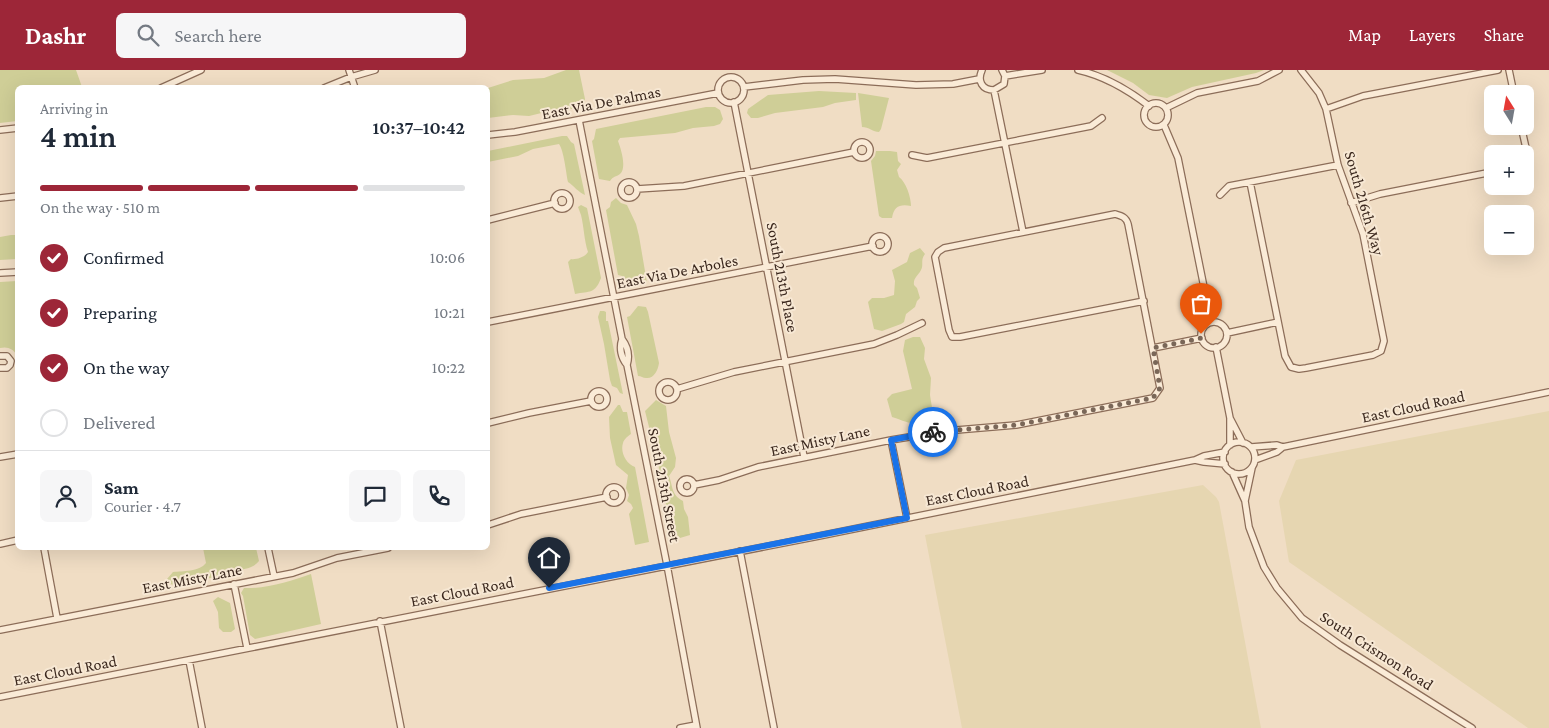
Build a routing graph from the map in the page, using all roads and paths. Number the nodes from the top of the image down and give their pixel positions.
1 (349, 70) edge
2 (375, 70) edge
3 (982, 70) edge
4 (1042, 70) edge
5 (1078, 70) edge
6 (1279, 70) edge
7 (1301, 70) edge
8 (1498, 70) edge
9 (1509, 70) edge
10 (198, 71) edge
11 (728, 73) edge
12 (1004, 73) edge
13 (351, 77) junction
14 (980, 79) junction
15 (168, 85) edge
16 (331, 85) edge
17 (354, 85) edge
18 (1512, 85) edge
19 (744, 87) junction
20 (994, 90) junction
21 (718, 93) junction
22 (734, 102) junction
23 (1148, 106) junction
24 (1166, 108) junction
25 (1326, 109) junction
26 (1102, 118) dead end
27 (578, 120) junction
28 (1164, 125) junction
29 (15, 128) edge
30 (0, 130) edge
31 (490, 135) edge
32 (1005, 143) junction
33 (854, 152) dead end
34 (912, 155) dead end
35 (1338, 164) junction
36 (748, 173) junction
37 (1484, 174) edge
38 (1250, 182) junction
39 (637, 189) dead end
40 (1220, 195) dead end
41 (15, 196) edge
42 (0, 198) edge
43 (1351, 202) junction
44 (555, 203) dead end
45 (490, 219) edge
46 (1023, 232) junction
47 (873, 246) dead end
48 (767, 267) junction
49 (15, 272) edge
50 (0, 273) edge
51 (614, 297) junction
52 (1144, 301) junction
53 (490, 322) edge
54 (922, 322) dead end
55 (1211, 322) junction
56 (1278, 322) junction
57 (1227, 333) junction
58 (1202, 338) junction
59 (1153, 348) junction
60 (1216, 348) junction
61 (0, 356) edge
62 (786, 362) junction
63 (0, 368) edge
64 (677, 389) dead end
65 (1549, 392) edge
66 (591, 401) dead end
67 (1230, 418) junction
68 (490, 422) edge
69 (891, 440) junction
70 (1243, 443) junction
71 (1230, 446) junction
72 (1251, 447) junction
73 (1284, 447) junction
74 (1225, 452) junction
75 (15, 454) edge
76 (804, 456) junction
77 (0, 457) edge
78 (1195, 460) junction
79 (1255, 460) junction
80 (1225, 464) junction
81 (1252, 468) junction
82 (1232, 472) junction
83 (694, 485) dead end
84 (607, 497) dead end
85 (1245, 501) junction
86 (907, 518) junction
87 (490, 524) edge
88 (15, 541) edge
89 (0, 544) edge
90 (44, 550) edge
91 (268, 550) edge
92 (378, 550) edge
93 (740, 551) junction
94 (667, 565) junction
95 (274, 576) junction
96 (234, 584) junction
97 (57, 618) junction
98 (380, 622) junction
99 (0, 630) edge
100 (247, 648) junction
101 (189, 660) junction
102 (0, 697) edge
103 (696, 726) edge
104 (202, 728) edge
105 (401, 728) edge
106 (680, 728) edge
107 (774, 728) edge
108 (1472, 728) edge

1 - 13 street
2 - 13 street
3 - 14 street
4 - 12 street
5 - 23 street
6 - 24 street
7 - 25 street, South 216th Way
8 - 25 street
9 - 18 street
10 - 15 street
11 - 19 street
11 - 21 street
12 - 20 street
13 - 16 street
13 - 17 street
14 - 19 street
14 - 20 street
19 - 22 street
20 - 32 street
21 - 22 street
21 - 27 street, East Via De Palmas
22 - 36 street, South 213th Place
23 - 24 street
23 - 28 street
24 - 28 street
25 - 35 street, South 216th Way
26 - 32 street
27 - 31 street, East Via De Palmas
27 - 51 street, South 213th Street
28 - 55 street
29 - 30 street
32 - 34 street
32 - 46 street
33 - 36 street
35 - 38 street
35 - 43 street, South 216th Way
36 - 39 street
36 - 48 street, South 213th Place
37 - 43 street
38 - 40 street
38 - 56 street
41 - 42 street
43 - 56 street, South 216th Way
44 - 45 street
46 - 52 street
46 - 52 street
47 - 48 street, East Via De Arboles
48 - 51 street, East Via De Arboles
48 - 62 street, South 213th Place
49 - 50 street
51 - 53 street, East Via De Arboles
51 - 94 street, South 213th Street
52 - 59 street
54 - 62 street
55 - 57 street
55 - 58 street
56 - 57 street
57 - 60 street
58 - 59 street
58 - 60 street
59 - 69 street, East Misty Lane
60 - 67 street
61 - 63 street
62 - 64 street
62 - 76 street, South 213th Place
65 - 73 street, East Cloud Road
66 - 68 street
67 - 70 street
67 - 71 street
69 - 76 street, East Misty Lane
69 - 86 street
70 - 71 street
70 - 72 street
71 - 74 street
72 - 73 street, East Cloud Road
72 - 79 street
73 - 79 street, East Cloud Road
74 - 78 street, East Cloud Road
74 - 80 street
75 - 77 street
76 - 83 street, East Misty Lane
78 - 80 street, East Cloud Road
78 - 86 street, East Cloud Road
79 - 81 street
80 - 82 street
81 - 82 street
81 - 85 street, South Crismon Road
82 - 85 street, South Crismon Road
84 - 87 street
85 - 108 street, South Crismon Road
86 - 93 street, East Cloud Road
88 - 89 street
90 - 97 street
91 - 95 street
92 - 95 street, East Misty Lane
93 - 94 street, East Cloud Road
93 - 107 street
94 - 98 street, East Cloud Road
94 - 103 street, South 213th Street
95 - 96 street, East Misty Lane
96 - 97 street, East Misty Lane
96 - 100 street
97 - 99 street, East Misty Lane
98 - 100 street, East Cloud Road
98 - 105 street
100 - 101 street, East Cloud Road
101 - 102 street, East Cloud Road
101 - 104 street
103 - 106 street

